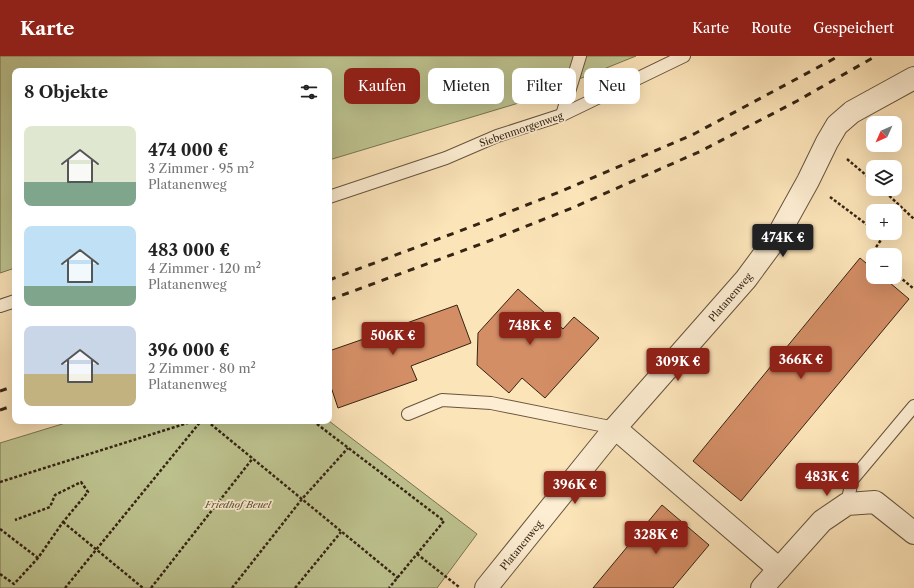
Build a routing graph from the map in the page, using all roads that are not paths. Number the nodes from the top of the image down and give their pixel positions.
1 (580, 56) edge
2 (684, 56) edge
3 (914, 78) edge
4 (562, 115) junction
5 (332, 195) edge
6 (12, 302) edge
7 (0, 306) edge
8 (914, 406) edge
9 (408, 414) dead end
10 (615, 428) junction
11 (847, 504) junction
12 (914, 533) edge
13 (779, 569) junction
14 (486, 588) edge
15 (762, 588) edge

1 - 4 lane
2 - 4 lane, Siebenmorgenweg
3 - 10 street, Platanenweg
4 - 5 lane, Siebenmorgenweg
6 - 7 lane
8 - 11 lane
9 - 10 lane
10 - 13 street
10 - 14 street, Platanenweg
11 - 12 street
11 - 13 street
13 - 15 street

